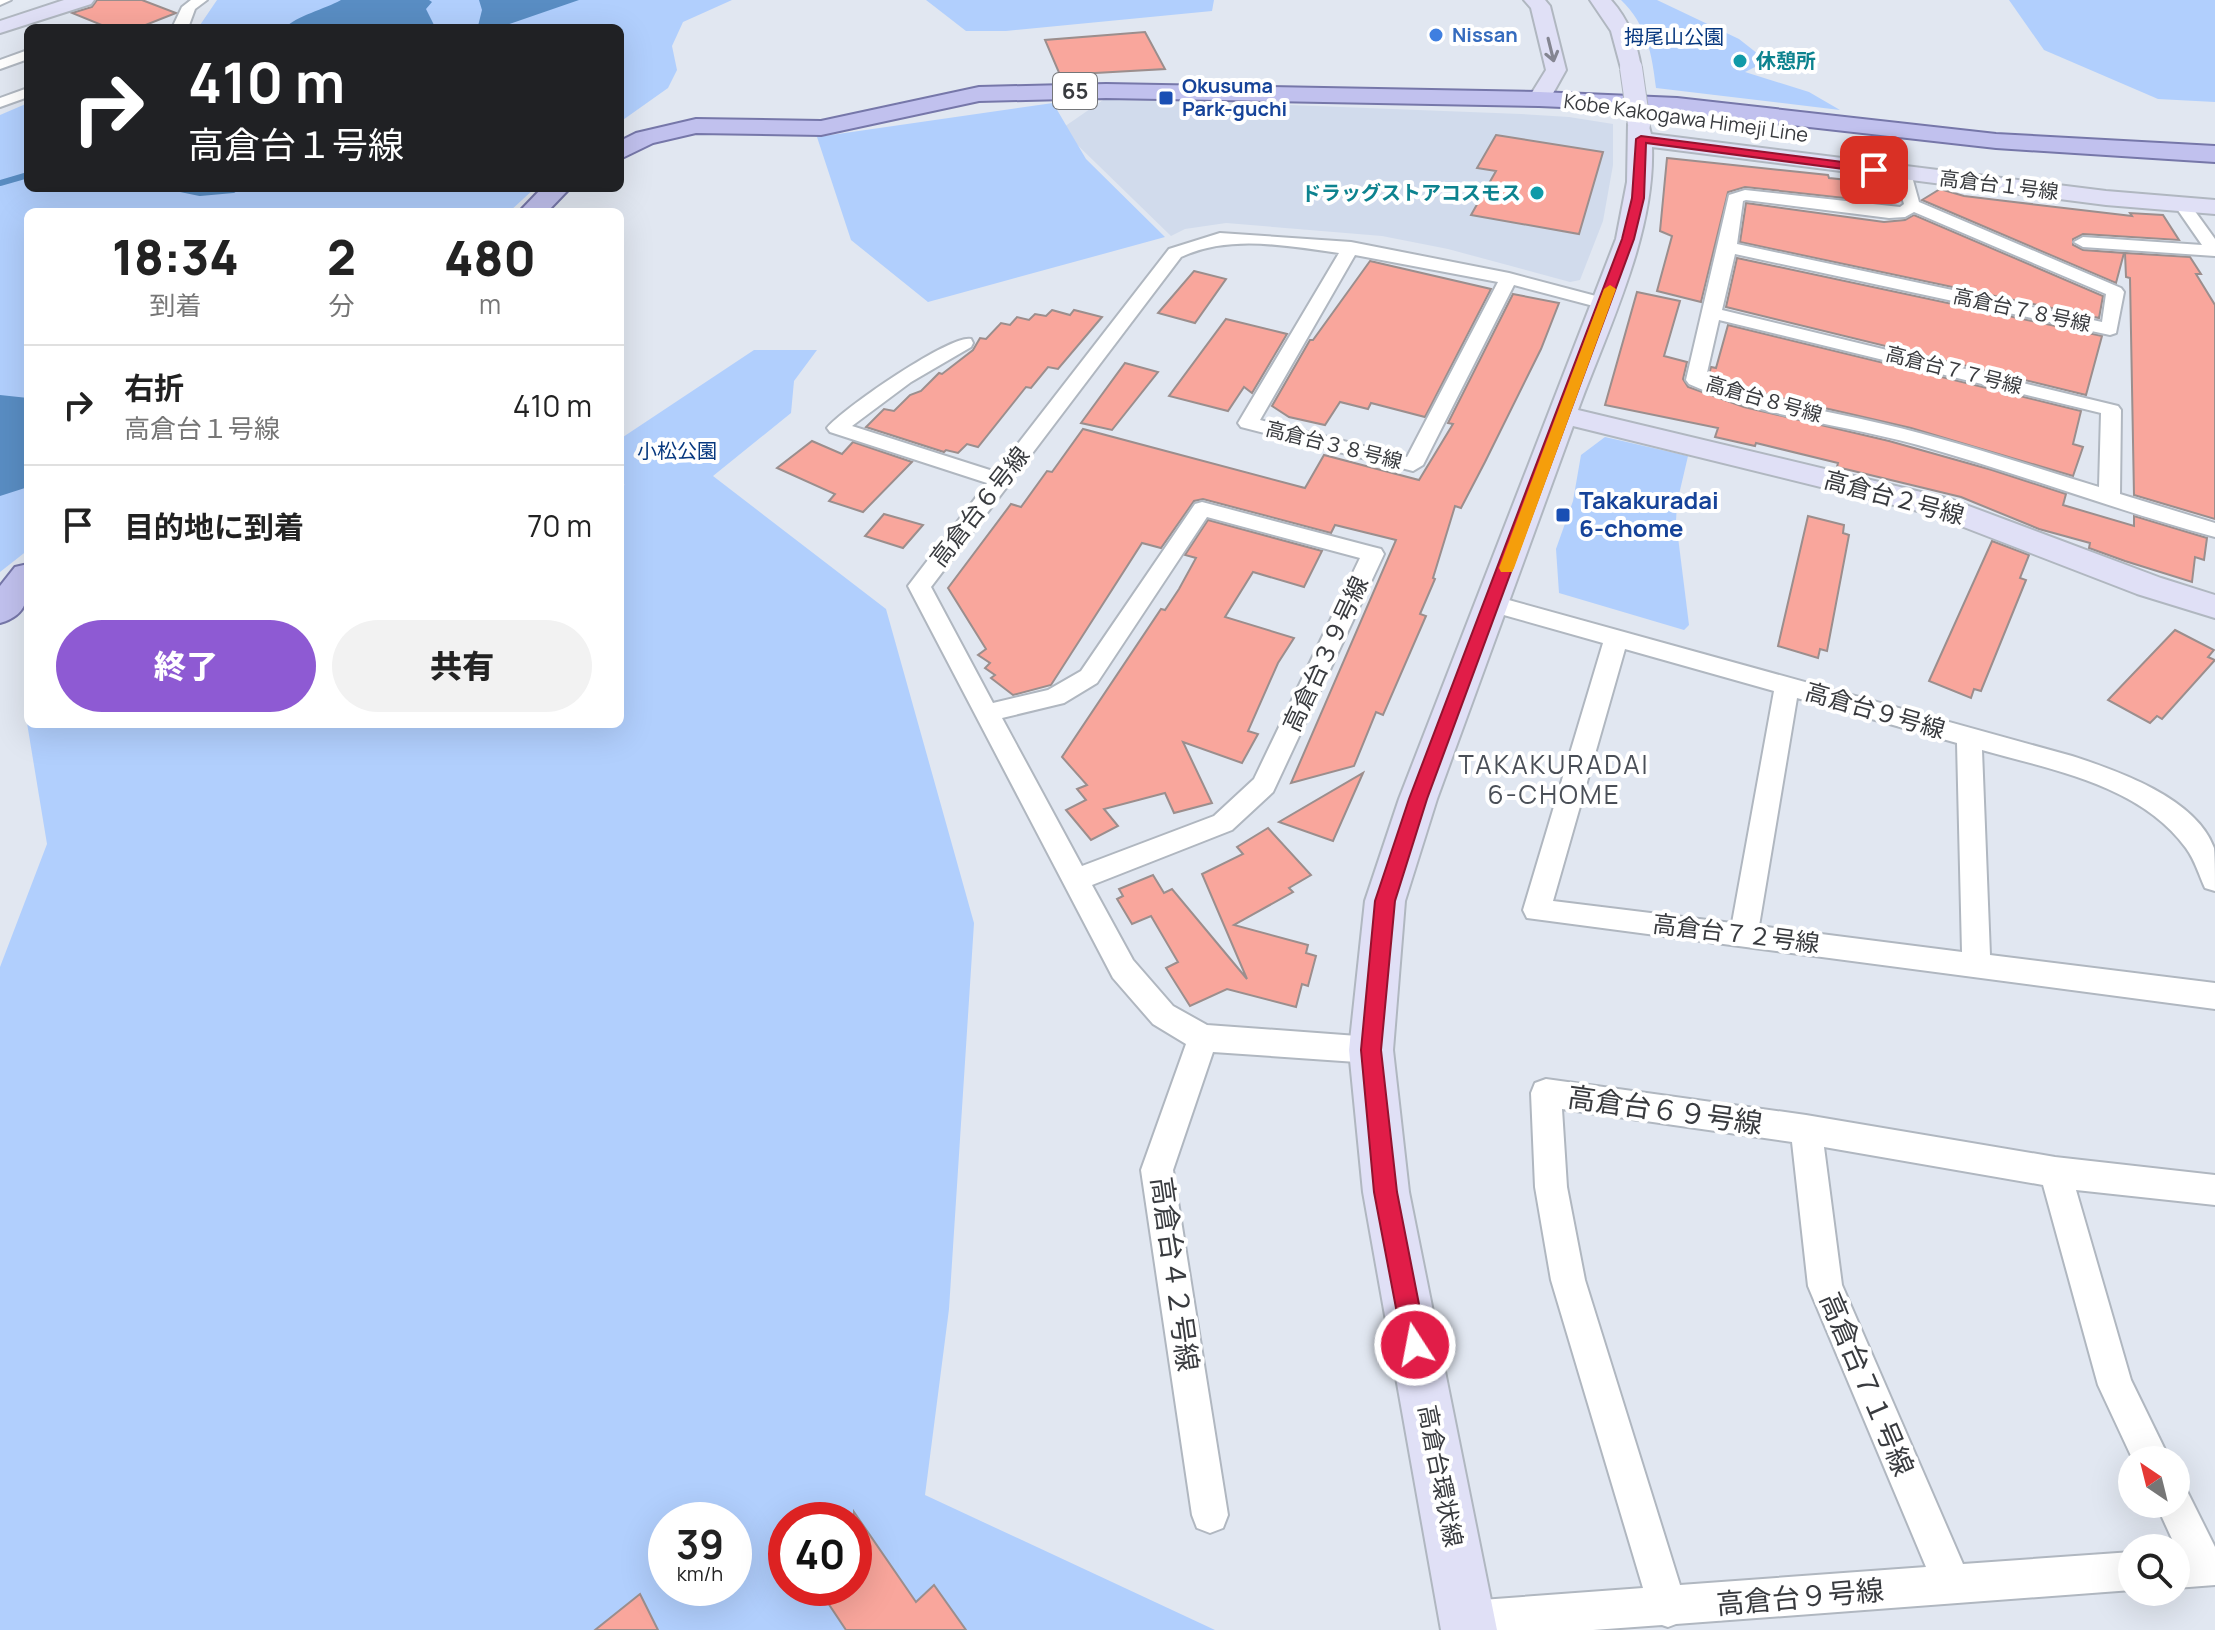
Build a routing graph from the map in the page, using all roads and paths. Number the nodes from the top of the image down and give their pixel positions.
1 (84, 0) edge
2 (200, 0) edge
3 (1534, 0) edge
4 (1600, 0) edge
5 (183, 24) edge
6 (0, 27) edge
7 (24, 50) edge
8 (0, 65) edge
9 (1531, 68) dead end
10 (24, 94) edge
11 (1539, 99) junction
12 (0, 103) edge
13 (1640, 131) junction
14 (624, 149) edge
15 (2215, 154) edge
16 (2215, 169) edge
17 (1903, 173) junction
18 (553, 192) edge
19 (1912, 205) junction
20 (2183, 206) junction
21 (2215, 207) edge
22 (536, 208) edge
23 (2083, 242) dead end
24 (1351, 247) junction
25 (1728, 247) junction
26 (2215, 251) edge
27 (1509, 278) junction
28 (1605, 304) junction
29 (1712, 313) junction
30 (964, 343) dead end
31 (1564, 415) junction
32 (1001, 480) junction
33 (2109, 497) junction
34 (2215, 530) edge
35 (24, 581) edge
36 (1494, 604) junction
37 (2215, 607) edge
38 (0, 610) edge
39 (1616, 639) junction
40 (1787, 686) junction
41 (987, 713) junction
42 (1969, 737) junction
43 (1076, 880) junction
44 (2215, 880) edge
45 (1744, 935) junction
46 (1976, 964) junction
47 (2215, 996) edge
48 (1203, 1038) junction
49 (1371, 1050) junction
50 (1806, 1129) junction
51 (2055, 1172) junction
52 (2215, 1190) edge
53 (2145, 1446) edge
54 (1210, 1515) dead end
55 (2180, 1518) edge
56 (2199, 1567) edge
57 (2118, 1572) edge
58 (1952, 1583) junction
59 (1668, 1608) junction
60 (1468, 1625) edge

1 - 6 street
2 - 5 street
3 -> 11 street
4 - 13 street, 高倉台環状線, bridge
7 - 8 street
9 - 11 street
10 - 12 street
11 - 14 main road, Kobe Kakogawa Himeji Line / 65
11 - 15 main road, Kobe Kakogawa Himeji Line / 65
11 - 16 main road, Kobe Kakogawa Himeji Line / 65
13 - 17 street, 高倉台１号線
13 - 28 street, 高倉台環状線
17 - 19 street
17 - 20 street, 高倉台１号線
18 - 22 main road
19 - 25 street, 高倉台８号線
19 - 25 street, 高倉台７８号線
20 - 21 street, 高倉台１号線
20 - 26 street
23 - 26 street
24 - 27 street, 高倉台６号線
24 - 27 street, 高倉台３８号線
24 - 32 street, 高倉台６号線
25 - 29 street, 高倉台８号線
27 - 28 street, 高倉台６号線
28 - 31 street, 高倉台環状線
29 - 33 street, 高倉台７７号線
29 - 33 street, 高倉台８号線
30 - 32 street
31 - 36 street, 高倉台環状線
31 - 37 street, 高倉台２号線
32 - 41 street, 高倉台６号線
33 - 34 street, 高倉台８号線
35 - 38 main road
36 - 39 street, 高倉台９号線
36 - 49 street, 高倉台環状線
39 - 40 street, 高倉台９号線
39 - 45 street, 高倉台７２号線
40 - 42 street, 高倉台９号線
40 - 45 street
41 - 43 street, 高倉台６号線
41 - 43 street, 高倉台３９号線
42 - 44 street, 高倉台９号線
42 - 46 street
43 - 48 street, 高倉台６号線
45 - 46 street, 高倉台７２号線
46 - 47 street, 高倉台７２号線
48 - 49 street, 高倉台６号線
48 - 54 street, 高倉台４２号線
49 - 60 street, 高倉台環状線
50 - 51 street, 高倉台６９号線
50 - 58 street, 高倉台７１号線
50 - 59 street, 高倉台６９号線
51 - 52 street, 高倉台６９号線
51 - 53 street
55 - 56 street
57 - 58 street, 高倉台９号線
58 - 59 street, 高倉台９号線
59 - 60 street, 高倉台９号線

